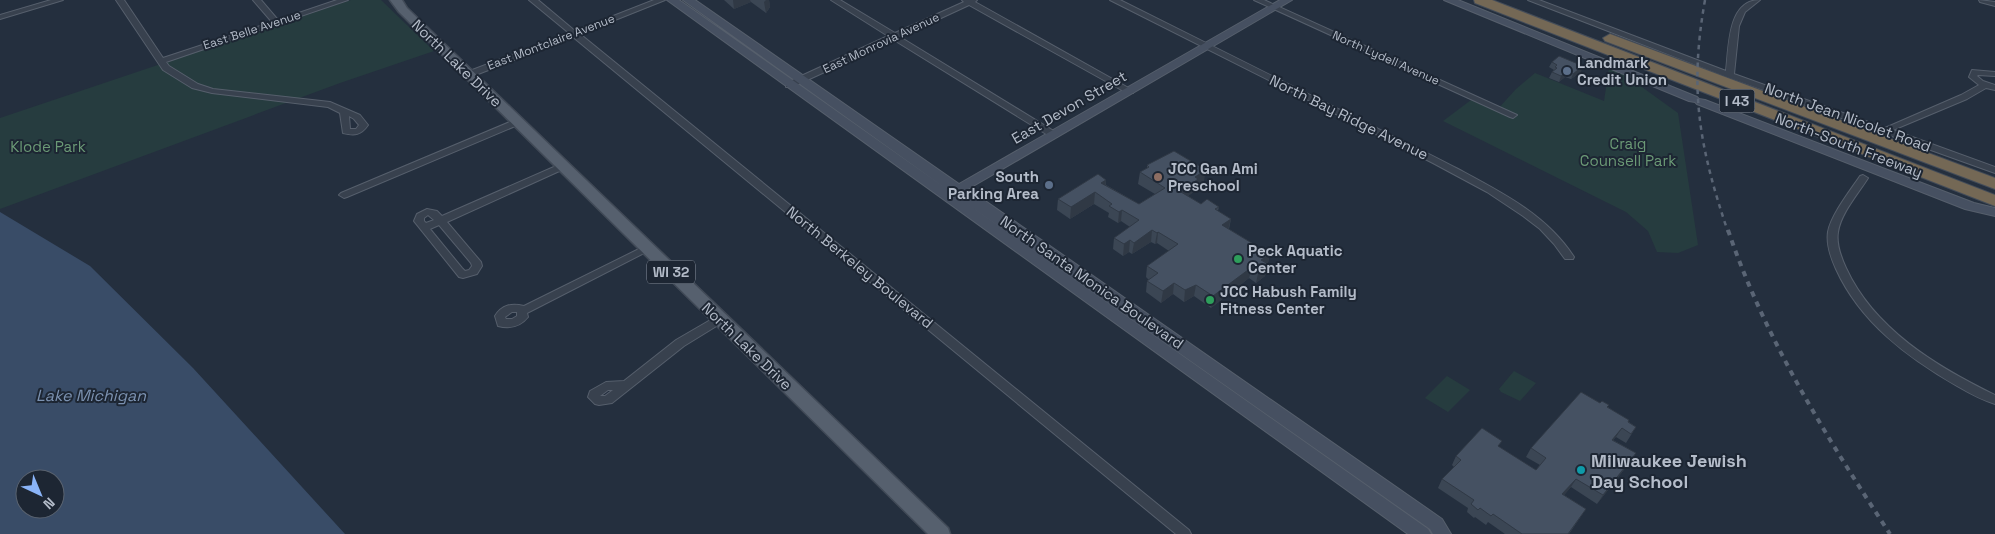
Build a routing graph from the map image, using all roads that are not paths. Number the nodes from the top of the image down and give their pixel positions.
1 (59, 0) edge
2 (120, 0) edge
3 (257, 0) edge
4 (344, 0) edge
5 (388, 0) edge
6 (533, 0) edge
7 (660, 0) edge
8 (672, 0) edge
9 (688, 0) edge
10 (835, 0) edge
11 (1114, 0) edge
12 (1258, 0) edge
13 (1287, 0) edge
14 (1449, 0) edge
15 (1480, 0) edge
16 (1512, 0) edge
17 (1532, 0) edge
18 (1756, 0) edge
19 (1983, 0) edge
20 (969, 1) edge
21 (1995, 4) edge
22 (399, 5) edge
23 (1274, 7) junction
24 (0, 17) edge
25 (276, 22) junction
26 (574, 34) junction
27 (894, 37) junction
28 (1207, 46) junction
29 (161, 61) junction
30 (470, 74) junction
31 (1995, 74) edge
32 (1730, 75) junction
33 (802, 79) junction
34 (789, 85) junction
35 (1985, 85) junction
36 (1995, 88) edge
37 (1130, 91) junction
38 (344, 113) dead end
39 (1513, 115) dead end
40 (517, 122) junction
41 (1884, 131) junction
42 (1054, 135) junction
43 (563, 166) junction
44 (1995, 170) edge
45 (1863, 178) dead end
46 (1995, 184) edge
47 (959, 189) junction
48 (344, 195) dead end
49 (946, 196) junction
50 (1995, 201) edge
51 (1970, 206) junction
52 (1995, 212) edge
53 (440, 220) junction
54 (1995, 220) edge
55 (647, 248) junction
56 (1569, 257) dead end
57 (523, 311) dead end
58 (719, 319) junction
59 (627, 385) dead end
60 (1995, 400) edge
61 (940, 534) edge
62 (1185, 534) edge
63 (1422, 534) edge
64 (1442, 534) edge

1 - 24 street
2 - 29 street
3 - 25 street
4 - 25 street, East Belle Avenue
5 - 22 main road, North Lake Drive / WI 32
6 - 26 street, North Berkeley Boulevard
7 - 26 street, East Montclaire Avenue
8 - 34 street, North Santa Monica Boulevard
9 - 33 street, North Santa Monica Boulevard
10 - 27 street
11 - 28 street, North Bay Ridge Avenue
12 - 23 street, North Lydell Avenue
13 - 23 street, East Devon Street
14 - 51 street
15 - 50 highway, North-South Freeway / I 43
16 - 46 highway, North-South Freeway / I 43
17 - 32 street, North Jean Nicolet Road
18 - 32 street
19 - 21 street
20 - 27 street, East Monrovia Avenue
20 - 37 street
22 - 30 main road, North Lake Drive / WI 32
23 - 28 street, East Devon Street
23 - 39 street, North Lydell Avenue
25 - 29 street, East Belle Avenue
26 - 30 street, East Montclaire Avenue
26 - 62 street, North Berkeley Boulevard
27 - 33 street, East Monrovia Avenue
27 - 42 street
28 - 37 street, East Devon Street
28 - 56 street, North Bay Ridge Avenue
29 - 38 street
30 - 40 main road, North Lake Drive / WI 32
31 - 35 street
32 - 41 street, North Jean Nicolet Road
33 - 34 street, East Monrovia Avenue
33 - 47 street, North Santa Monica Boulevard
34 - 49 street, North Santa Monica Boulevard
35 - 36 street
35 - 41 street
37 - 42 street, East Devon Street
40 - 43 main road, North Lake Drive / WI 32
40 - 48 street
41 - 44 street, North Jean Nicolet Road
42 - 47 street, East Devon Street
43 - 53 street
43 - 55 main road, North Lake Drive / WI 32
45 - 60 street
47 - 49 street, East Devon Street
47 - 64 street, North Santa Monica Boulevard
49 - 63 street, North Santa Monica Boulevard
51 - 52 street
51 - 54 street
53 - 53 street
55 - 57 street
55 - 58 main road, North Lake Drive / WI 32
58 - 59 street
58 - 61 main road, North Lake Drive / WI 32

